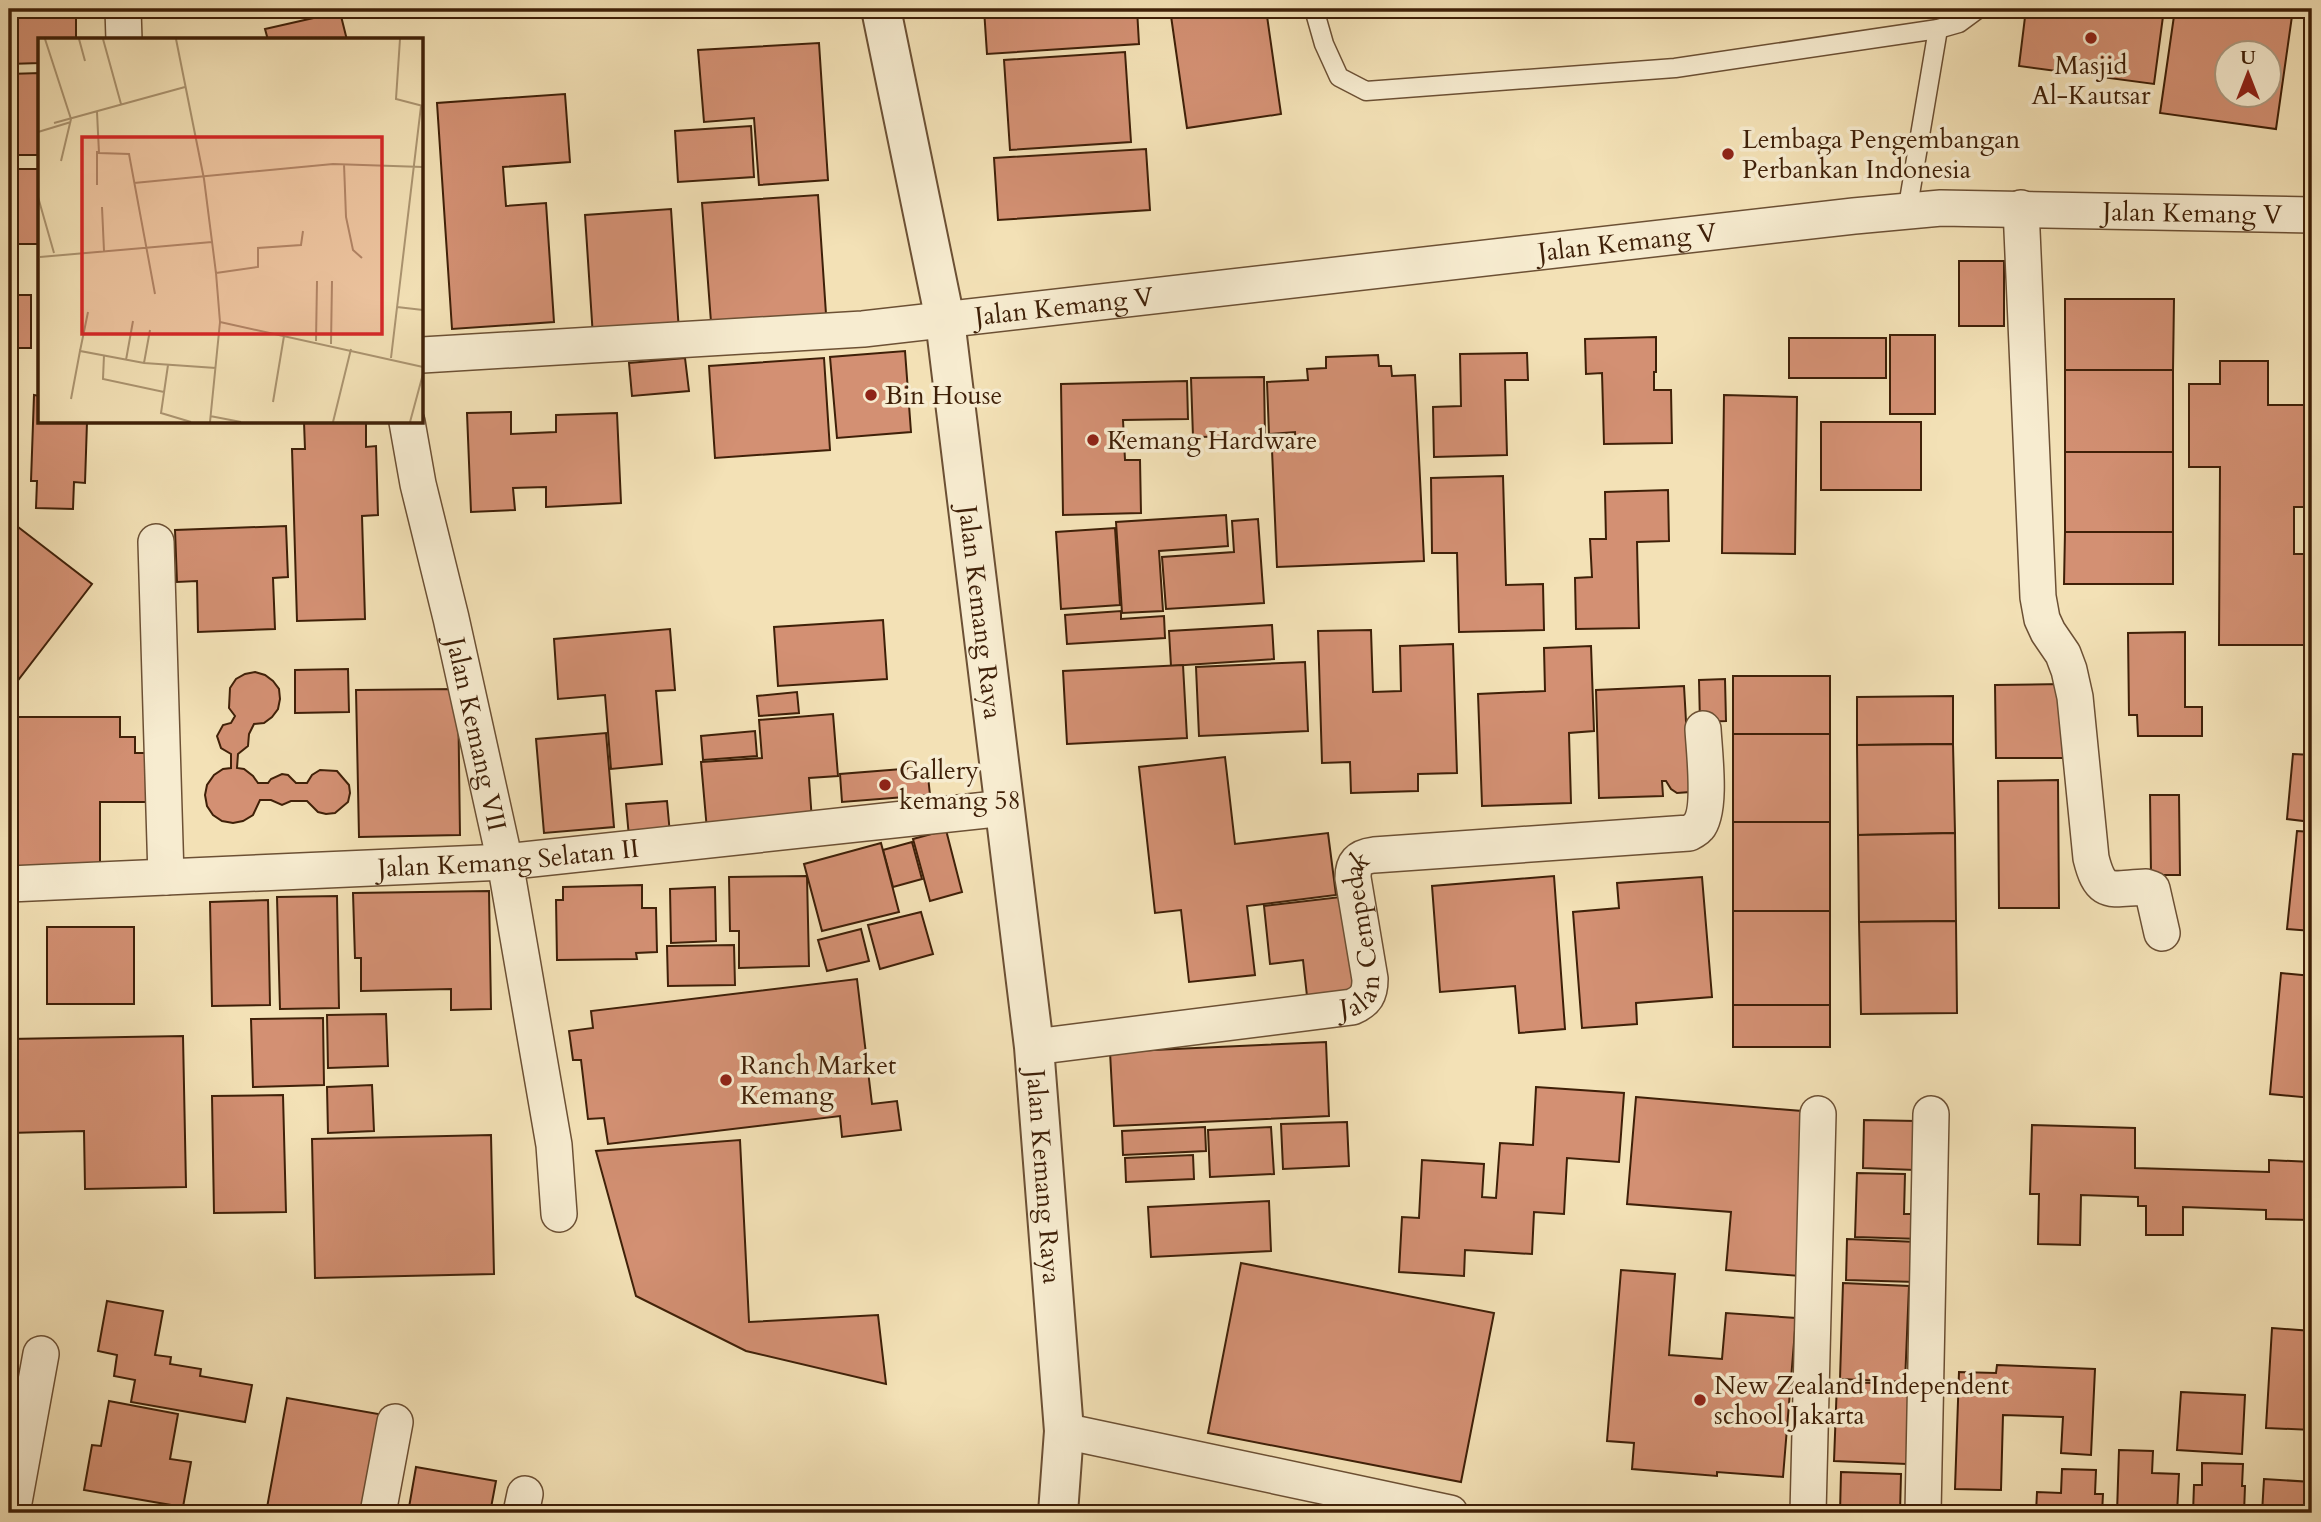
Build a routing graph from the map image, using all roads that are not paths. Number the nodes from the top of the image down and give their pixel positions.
1 (113, 9) edge
2 (123, 9) edge
3 (881, 9) edge
4 (1314, 9) edge
5 (1978, 9) edge
6 (1938, 29) junction
7 (113, 38) edge
8 (124, 38) edge
9 (2021, 208) junction
10 (1907, 212) junction
11 (2312, 215) edge
12 (945, 320) junction
13 (424, 355) edge
14 (407, 424) edge
15 (156, 542) dead end
16 (1703, 729) dead end
17 (1006, 808) junction
18 (505, 862) junction
19 (166, 877) junction
20 (9, 884) edge
21 (2162, 933) dead end
22 (1034, 1046) junction
23 (1818, 1114) dead end
24 (1931, 1114) dead end
25 (559, 1214) dead end
26 (41, 1354) dead end
27 (396, 1422) dead end
28 (1064, 1431) junction
29 (12, 1513) edge
30 (378, 1513) edge
31 (1058, 1513) edge
32 (1450, 1513) edge
33 (1808, 1513) edge
34 (1923, 1513) edge

1 - 7 street
2 - 8 street
3 - 12 street, Jalan Kemang Raya
4 - 6 lane
5 - 6 lane
6 - 10 lane
9 - 10 street, Jalan Kemang V
9 - 11 street, Jalan Kemang V
9 - 21 street
10 - 12 street, Jalan Kemang V
12 - 13 street
12 - 17 street, Jalan Kemang Raya
14 - 18 street, Jalan Kemang VII
15 - 19 street
16 - 22 street, Jalan Cempedak
17 - 18 street, Jalan Kemang Selatan II
17 - 22 street, Jalan Kemang Raya
18 - 19 street, Jalan Kemang Selatan II
18 - 25 street, Jalan Kemang VII
19 - 20 street, Jalan Kemang Selatan II
22 - 28 street, Jalan Kemang Raya
23 - 33 street
24 - 34 street
26 - 29 street
27 - 30 street
28 - 31 street, Jalan Kemang Raya
28 - 32 street

